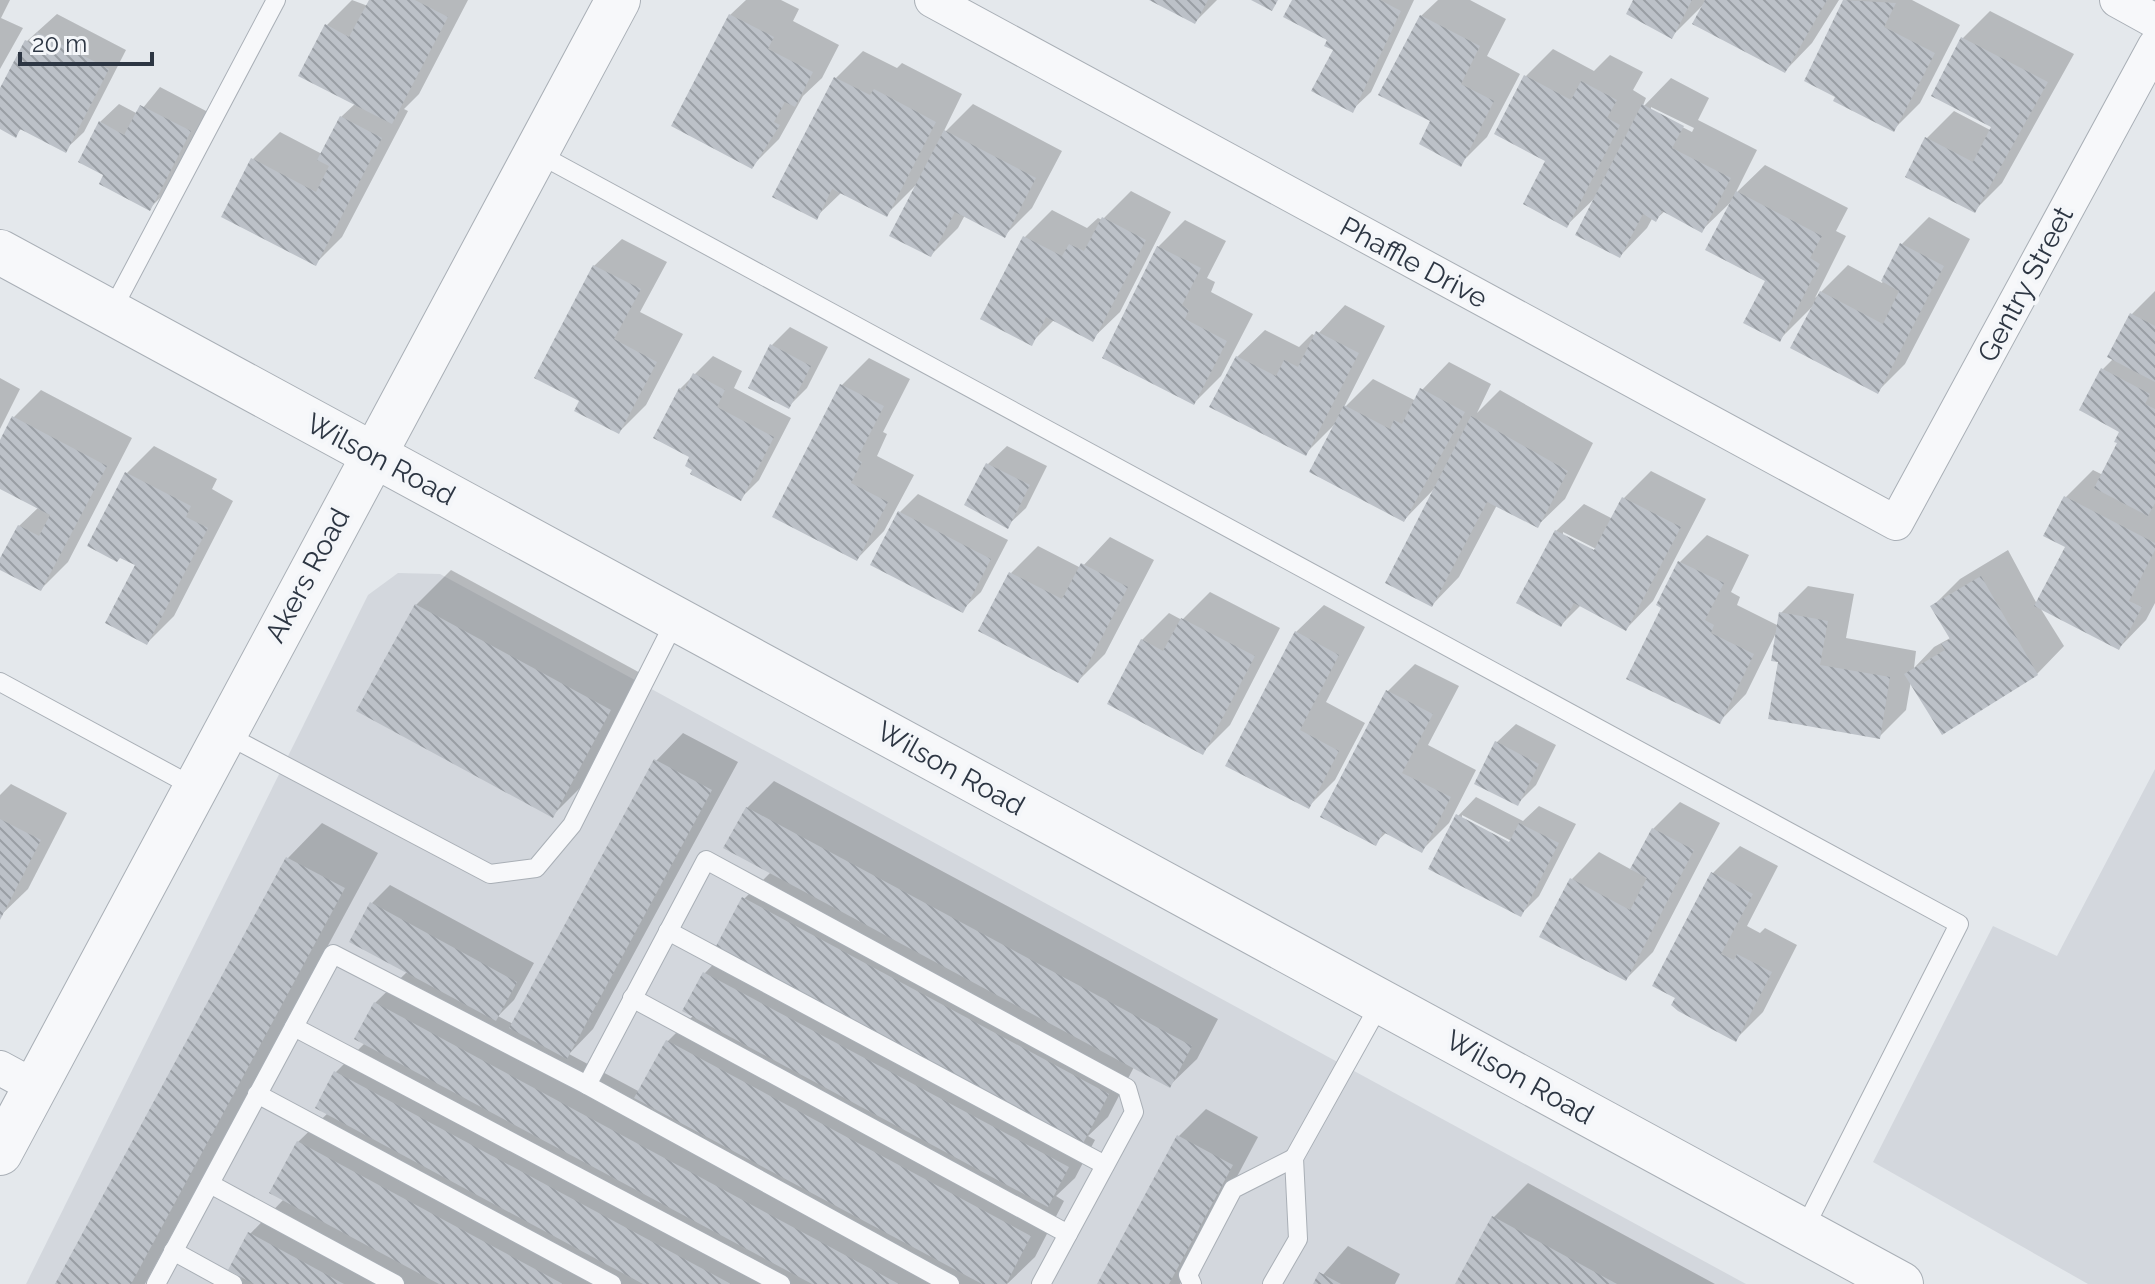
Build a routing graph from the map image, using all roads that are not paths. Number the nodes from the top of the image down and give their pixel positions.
1 (276, 0) edge
2 (618, 0) edge
3 (932, 0) edge
4 (2117, 0) edge
5 (2155, 21) edge
6 (2155, 46) edge
7 (535, 152) junction
8 (0, 252) edge
9 (111, 312) junction
10 (372, 453) junction
11 (1896, 523) joint
12 (676, 619) junction
13 (0, 682) edge
14 (223, 733) junction
15 (194, 787) junction
16 (668, 931) junction
17 (632, 998) junction
18 (1381, 1002) junction
19 (294, 1027) junction
20 (17, 1078) edge
21 (587, 1085) junction
22 (257, 1094) junction
23 (0, 1153) edge
24 (1294, 1158) junction
25 (1105, 1165) junction
26 (210, 1184) junction
27 (1803, 1231) junction
28 (1068, 1234) junction
29 (173, 1251) junction
30 (156, 1284) edge
31 (233, 1284) edge
32 (395, 1284) edge
33 (612, 1284) edge
34 (781, 1284) edge
35 (950, 1284) edge
36 (1041, 1284) edge
37 (1192, 1284) edge
38 (1272, 1284) edge
39 (1901, 1284) edge

1 - 9 lane
2 - 7 street, Akers Road
3 - 11 street, Phaffle Drive
4 - 5 street
6 - 11 street, Gentry Street
7 - 10 street, Akers Road
7 - 27 lane
8 - 9 street, Wilson Road
9 - 10 street, Wilson Road
10 - 12 street, Wilson Road
10 - 14 street, Akers Road
12 - 14 lane
12 - 18 street, Wilson Road
13 - 15 lane
14 - 15 street, Akers Road
15 - 20 street, Akers Road
16 - 17 lane
16 - 25 lane
16 - 25 lane
17 - 21 lane
17 - 28 lane
18 - 24 lane
18 - 27 street, Wilson Road
19 - 21 lane
19 - 22 lane
19 - 34 lane
20 - 23 street, Akers Road
21 - 35 lane
22 - 26 lane
22 - 33 lane
24 - 37 lane
24 - 38 lane
25 - 28 lane
26 - 29 lane
26 - 32 lane
27 - 39 street, Wilson Road
28 - 36 lane
29 - 30 lane
29 - 31 lane

